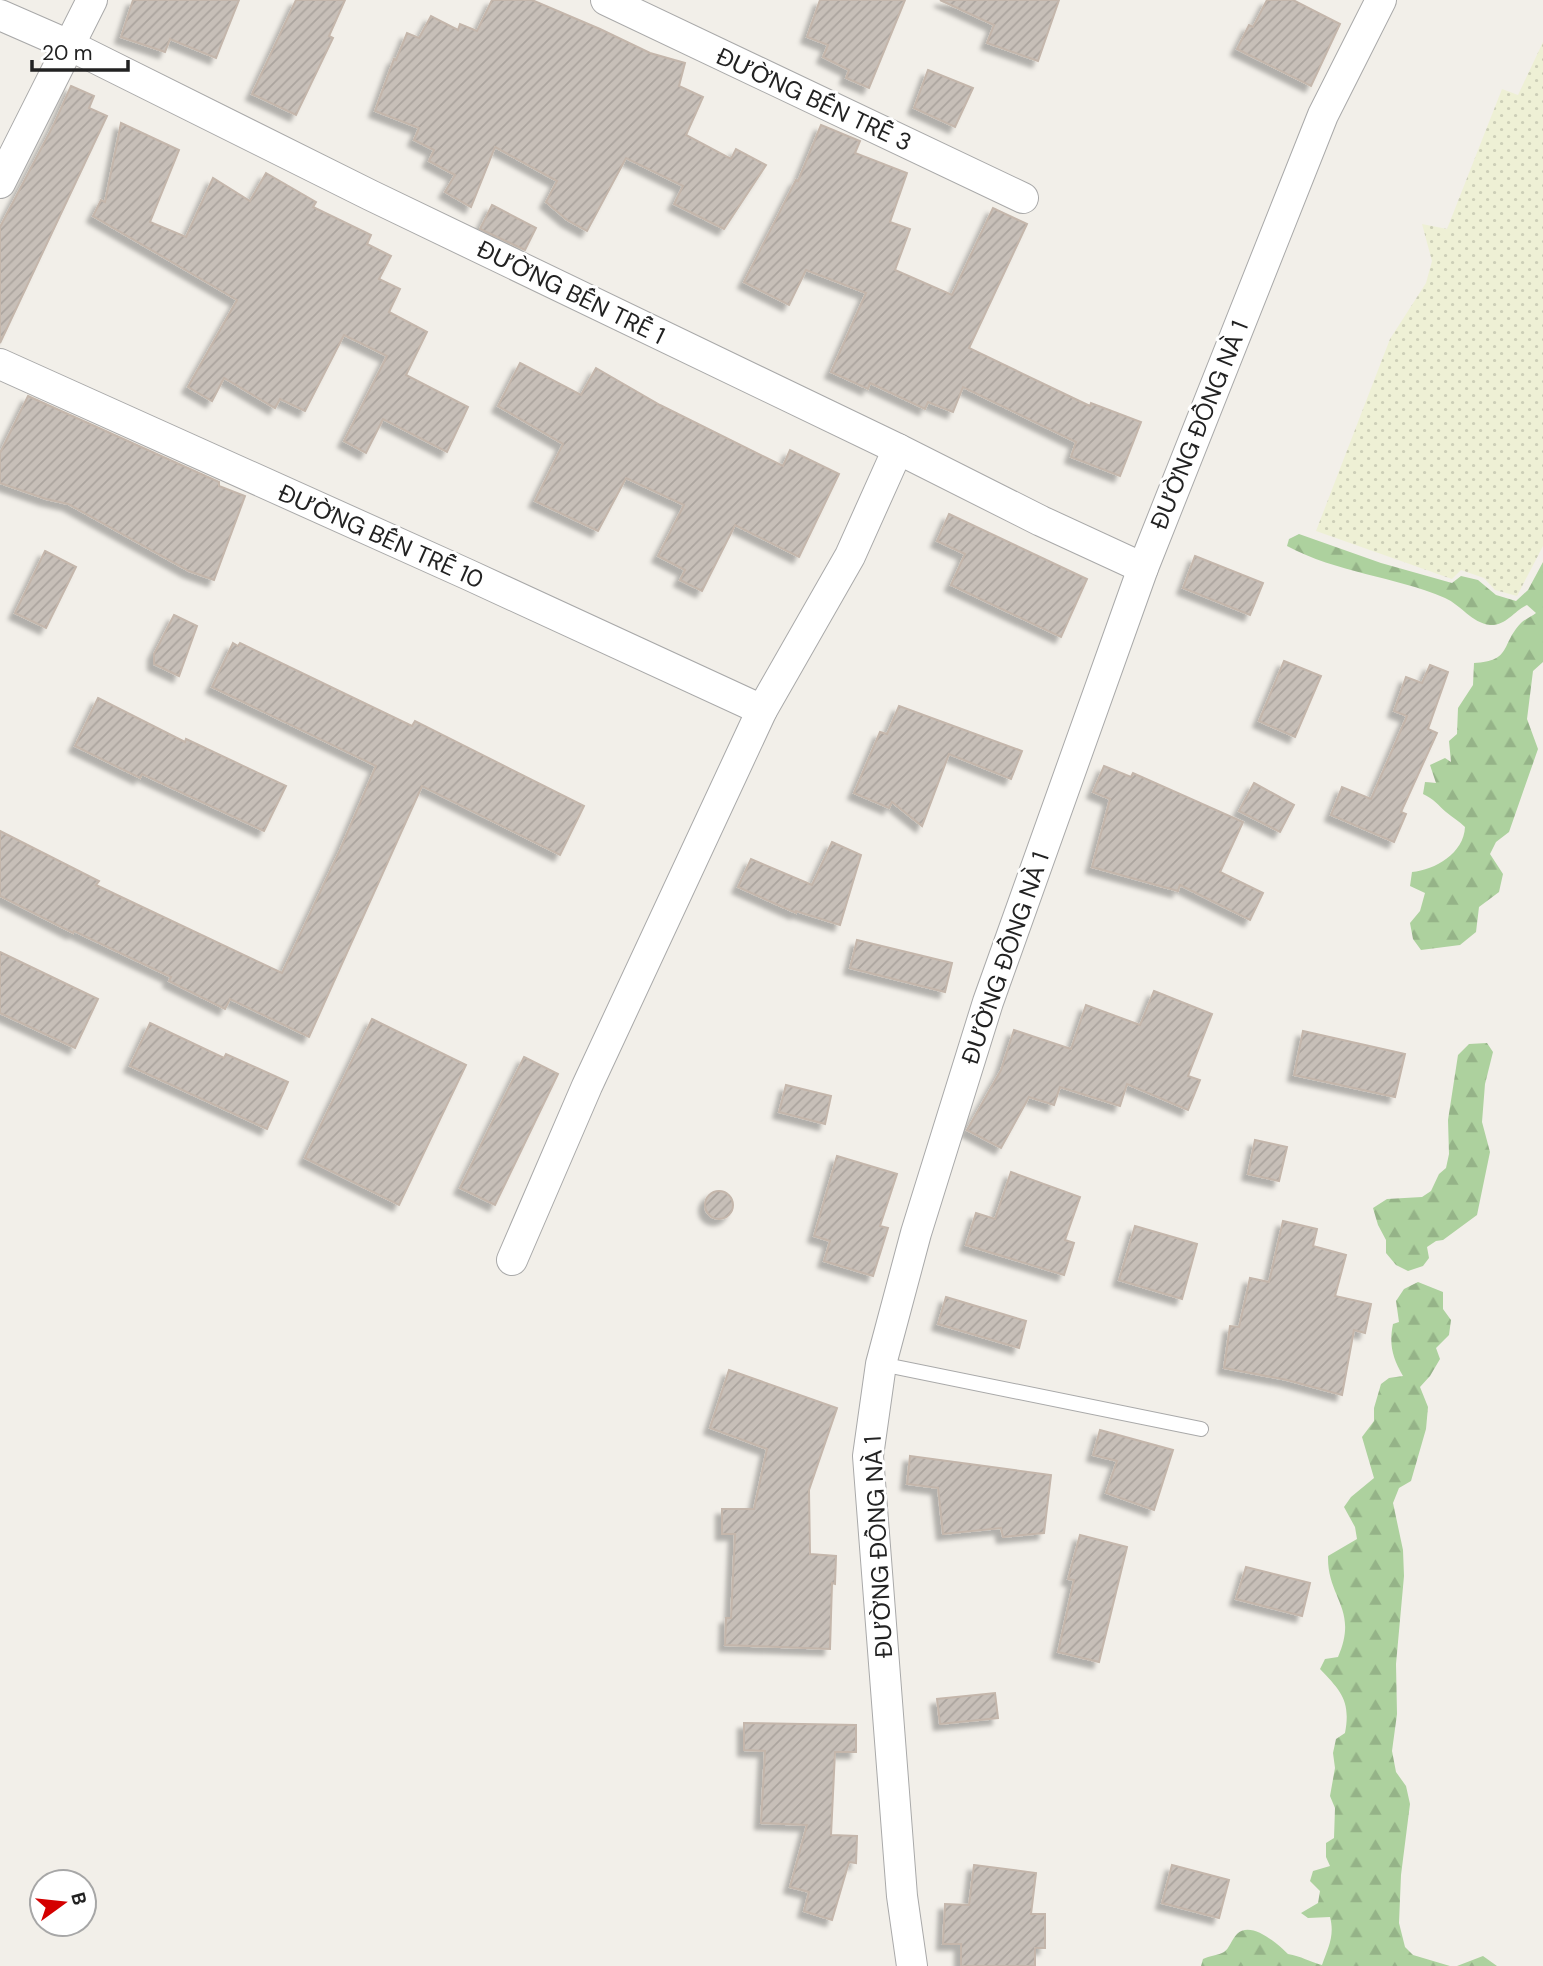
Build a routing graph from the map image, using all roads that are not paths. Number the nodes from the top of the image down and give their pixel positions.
1 (92, 0) edge
2 (606, 0) edge
3 (1381, 0) edge
4 (0, 15) edge
5 (71, 46) junction
6 (0, 184) edge
7 (1023, 198) dead end
8 (0, 364) edge
9 (898, 449) junction
10 (1143, 568) junction
11 (762, 710) junction
12 (512, 1260) dead end
13 (881, 1364) junction
14 (1201, 1429) dead end
15 (912, 1966) edge

1 - 5 street
2 - 7 street, ĐƯỜNG BẾN TRỄ 3
3 - 10 street, ĐƯỜNG ĐỒNG NÀ 1
4 - 5 street, ĐƯỜNG BẾN TRỄ 1
5 - 6 street
5 - 9 street, ĐƯỜNG BẾN TRỄ 1
8 - 11 street, ĐƯỜNG BẾN TRỄ 10
9 - 10 street, ĐƯỜNG BẾN TRỄ 1
9 - 11 street
10 - 13 street, ĐƯỜNG ĐỒNG NÀ 1
11 - 12 street
13 - 14 lane
13 - 15 street, ĐƯỜNG ĐỒNG NÀ 1

